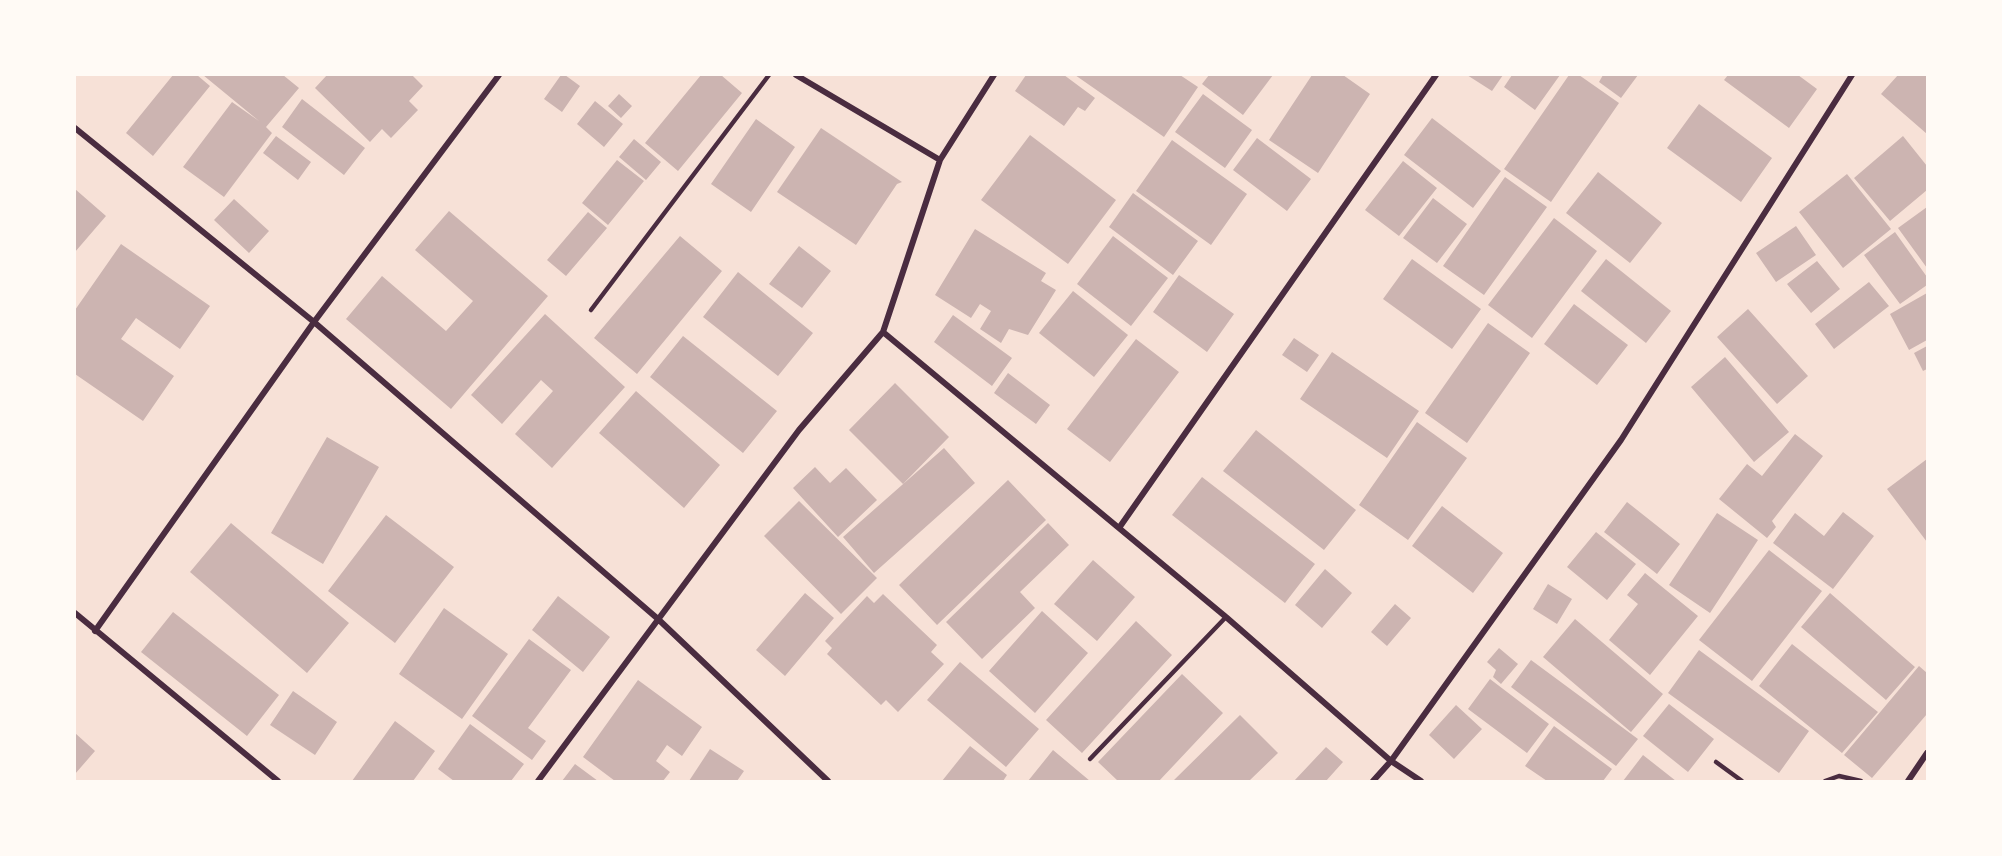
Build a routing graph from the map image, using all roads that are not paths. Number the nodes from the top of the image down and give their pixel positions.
1 (499, 75) edge
2 (769, 75) edge
3 (796, 75) edge
4 (994, 75) edge
5 (1436, 75) edge
6 (1852, 75) edge
7 (75, 128) edge
8 (940, 160) junction
9 (591, 310) dead end
10 (314, 322) junction
11 (883, 332) junction
12 (1119, 528) junction
13 (75, 613) edge
14 (1226, 617) junction
15 (658, 619) junction
16 (95, 630) junction
17 (1927, 753) edge
18 (1090, 759) dead end
19 (1391, 761) junction
20 (1716, 762) dead end
21 (278, 781) edge
22 (538, 781) edge
23 (828, 781) edge
24 (1372, 781) edge
25 (1421, 781) edge
26 (1743, 781) edge
27 (1825, 781) edge
28 (1861, 781) edge
29 (1908, 781) edge

1 - 10 street
2 - 9 lane
3 - 8 street
4 - 8 street
5 - 12 street
6 - 19 street
7 - 10 street
8 - 11 street
10 - 15 street
10 - 16 street
11 - 12 street
11 - 15 street
12 - 14 street
13 - 16 street
14 - 18 lane
14 - 19 street
15 - 22 street
15 - 23 street
16 - 21 street
17 - 29 street
19 - 24 street
19 - 25 street
20 - 26 lane
27 - 28 lane

